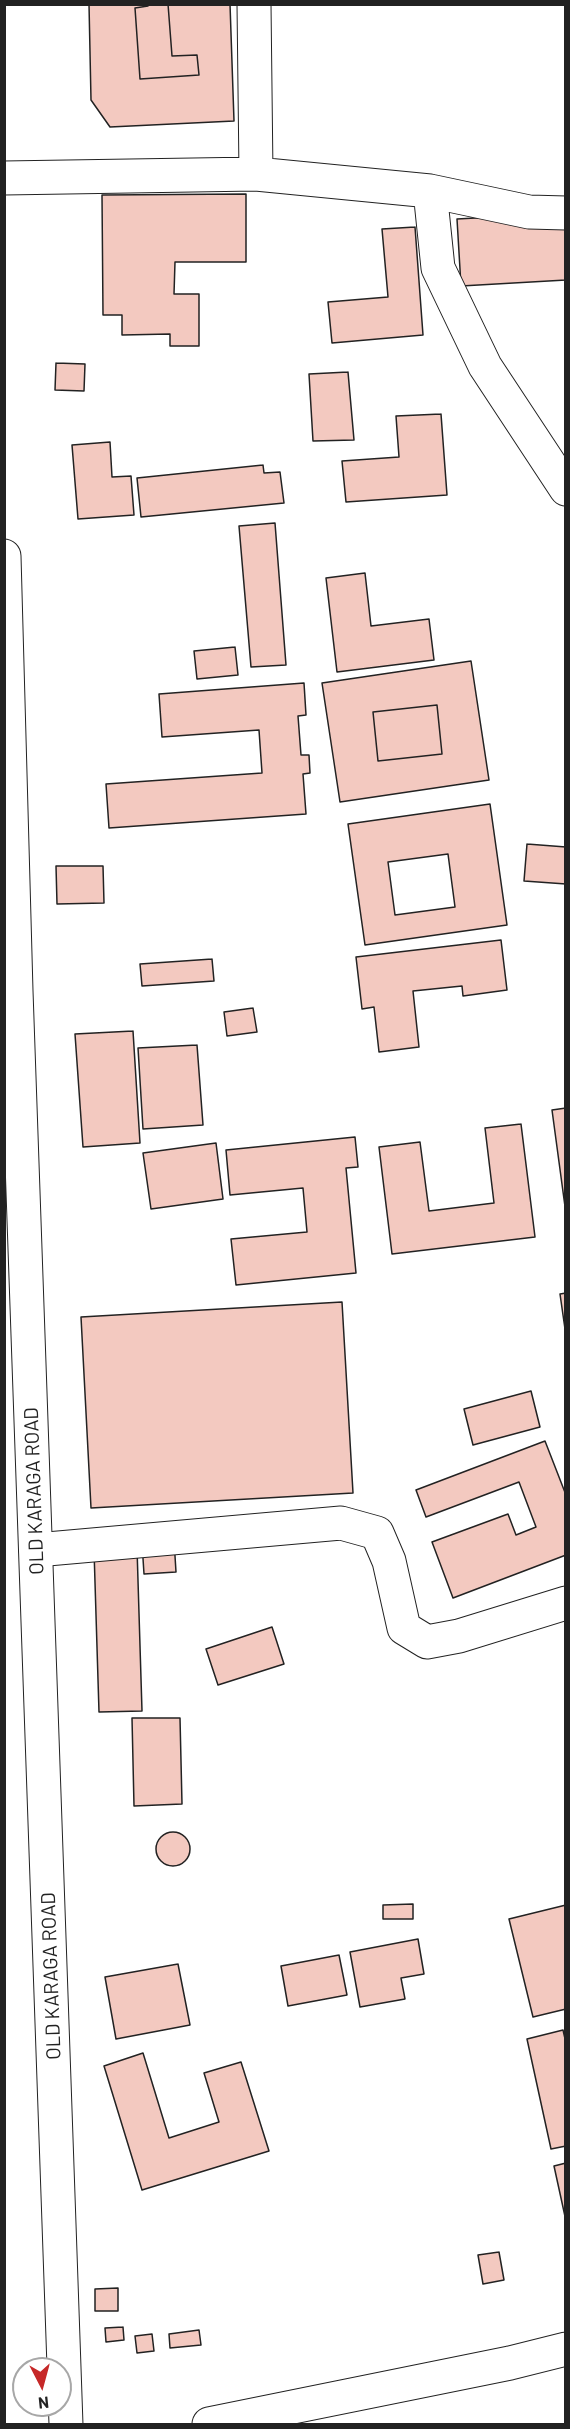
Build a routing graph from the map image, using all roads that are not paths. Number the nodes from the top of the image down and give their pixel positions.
1 (254, 4) edge
2 (256, 174) junction
3 (4, 178) edge
4 (430, 191) junction
5 (566, 213) edge
6 (566, 489) edge
7 (4, 556) edge
8 (10, 992) edge
9 (36, 1550) junction
10 (566, 1603) edge
11 (566, 2349) edge
12 (66, 2424) edge
13 (209, 2424) edge

1 - 2 street
2 - 3 street
2 - 4 street
4 - 5 street
4 - 6 street
7 - 8 street, OLD KARAGA ROAD
8 - 9 street, OLD KARAGA ROAD
9 - 10 street
9 - 12 street, OLD KARAGA ROAD
11 - 13 street

